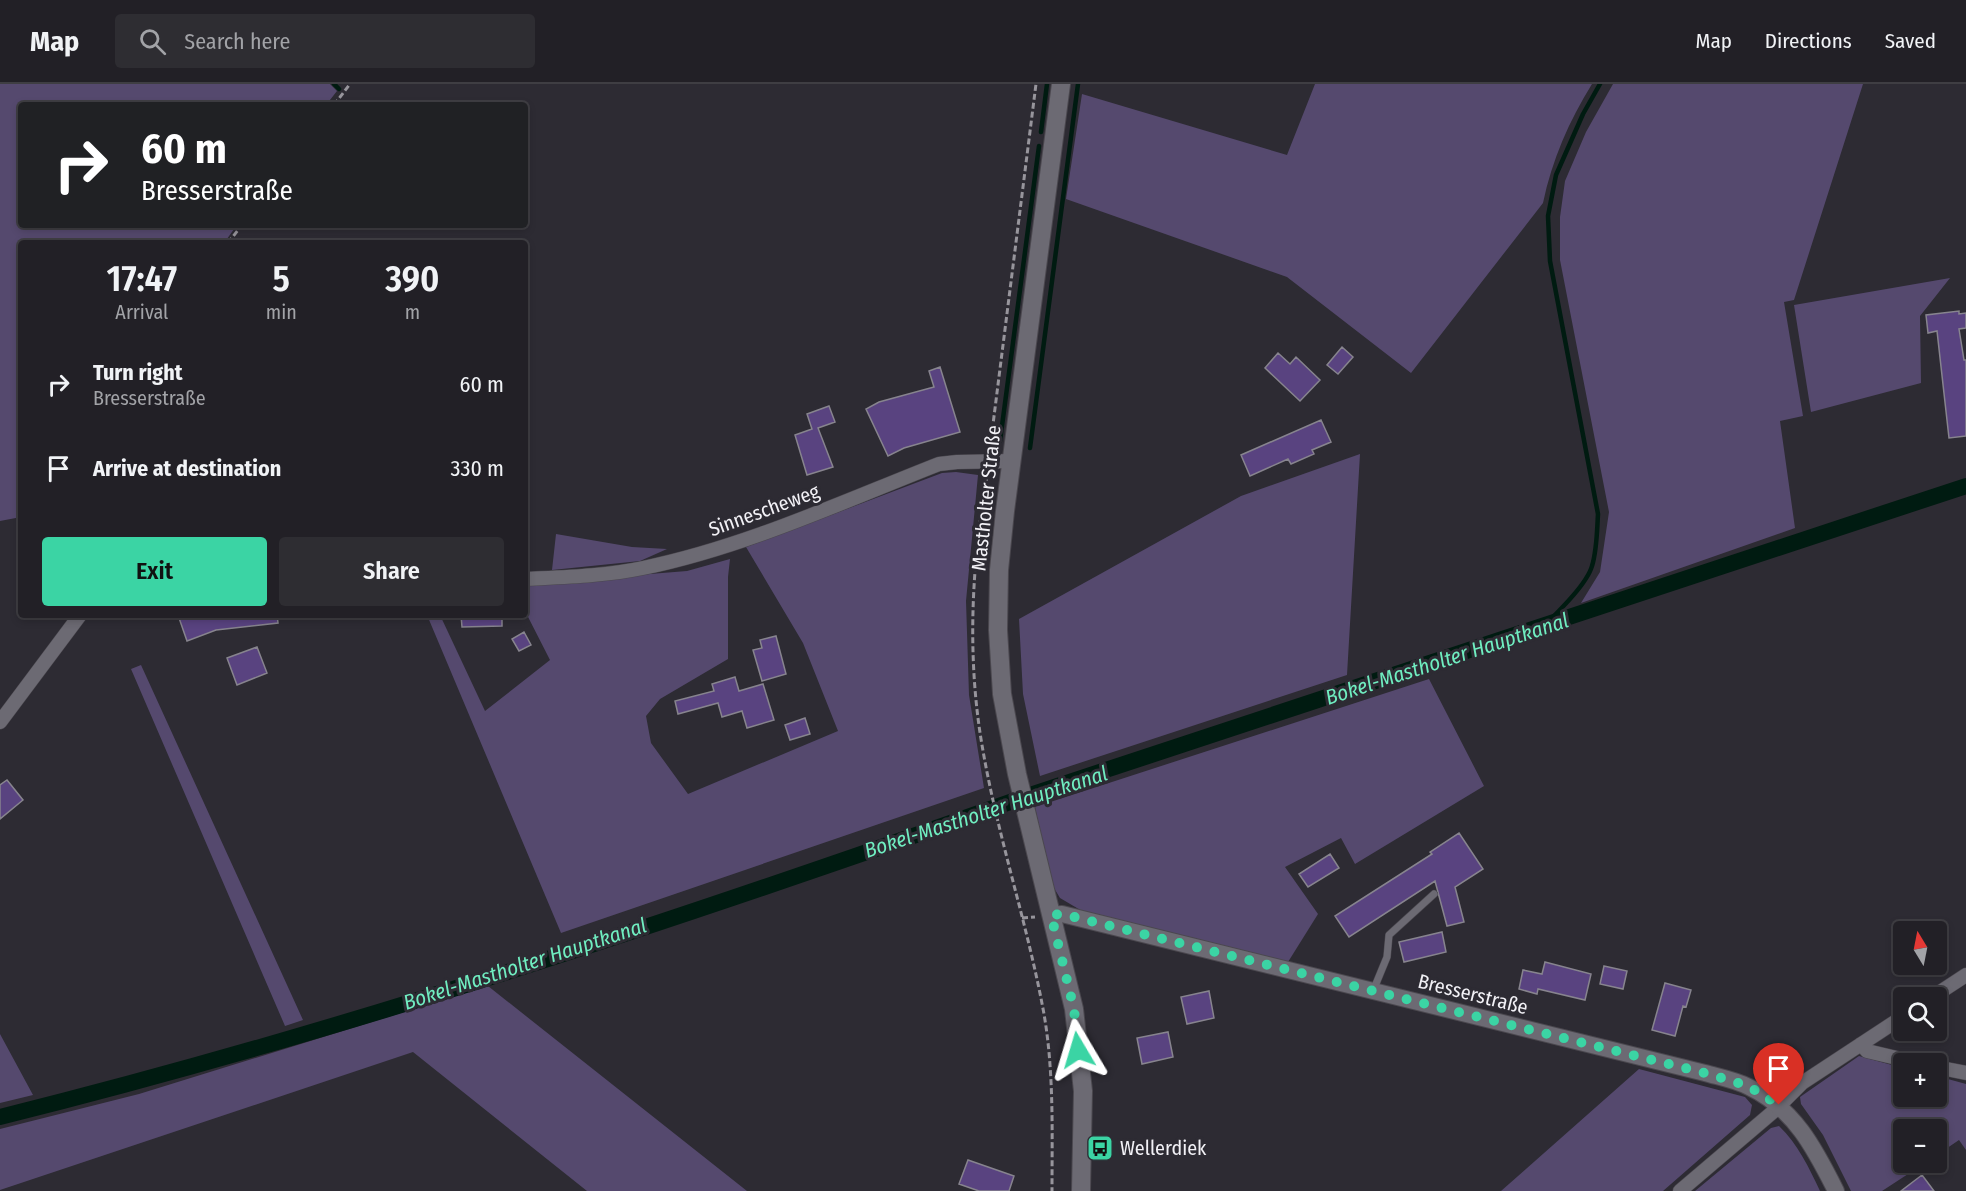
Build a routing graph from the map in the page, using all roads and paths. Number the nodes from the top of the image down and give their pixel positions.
1 (350, 84) edge
2 (1036, 84) edge
3 (1061, 84) edge
4 (336, 102) edge
5 (240, 228) edge
6 (230, 240) edge
7 (1012, 461) junction
8 (989, 462) junction
9 (528, 579) edge
10 (78, 618) edge
11 (0, 722) edge
12 (1434, 894) dead end
13 (1051, 915) junction
14 (1966, 975) edge
15 (1947, 987) edge
16 (1372, 991) junction
17 (1893, 1023) edge
18 (1861, 1044) junction
19 (1893, 1057) edge
20 (1947, 1069) edge
21 (1966, 1073) edge
22 (1779, 1105) junction
23 (1052, 1191) edge
24 (1081, 1191) edge
25 (1680, 1191) edge
26 (1836, 1191) edge

1 - 4 path
2 - 8 path
3 - 7 main road, Mastholter Straße
5 - 6 path
7 - 8 street, Sinnescheweg
7 - 13 main road, Mastholter Straße
8 - 9 street, Sinnescheweg
8 - 23 path
10 - 11 street
12 - 16 lane
13 - 16 street, Bresserstraße
13 - 24 main road, Mastholter Straße
14 - 15 street
16 - 22 street, Bresserstraße
17 - 18 street
18 - 19 street
18 - 22 street
20 - 21 street
22 - 25 street
22 - 26 street, Bresserstraße

